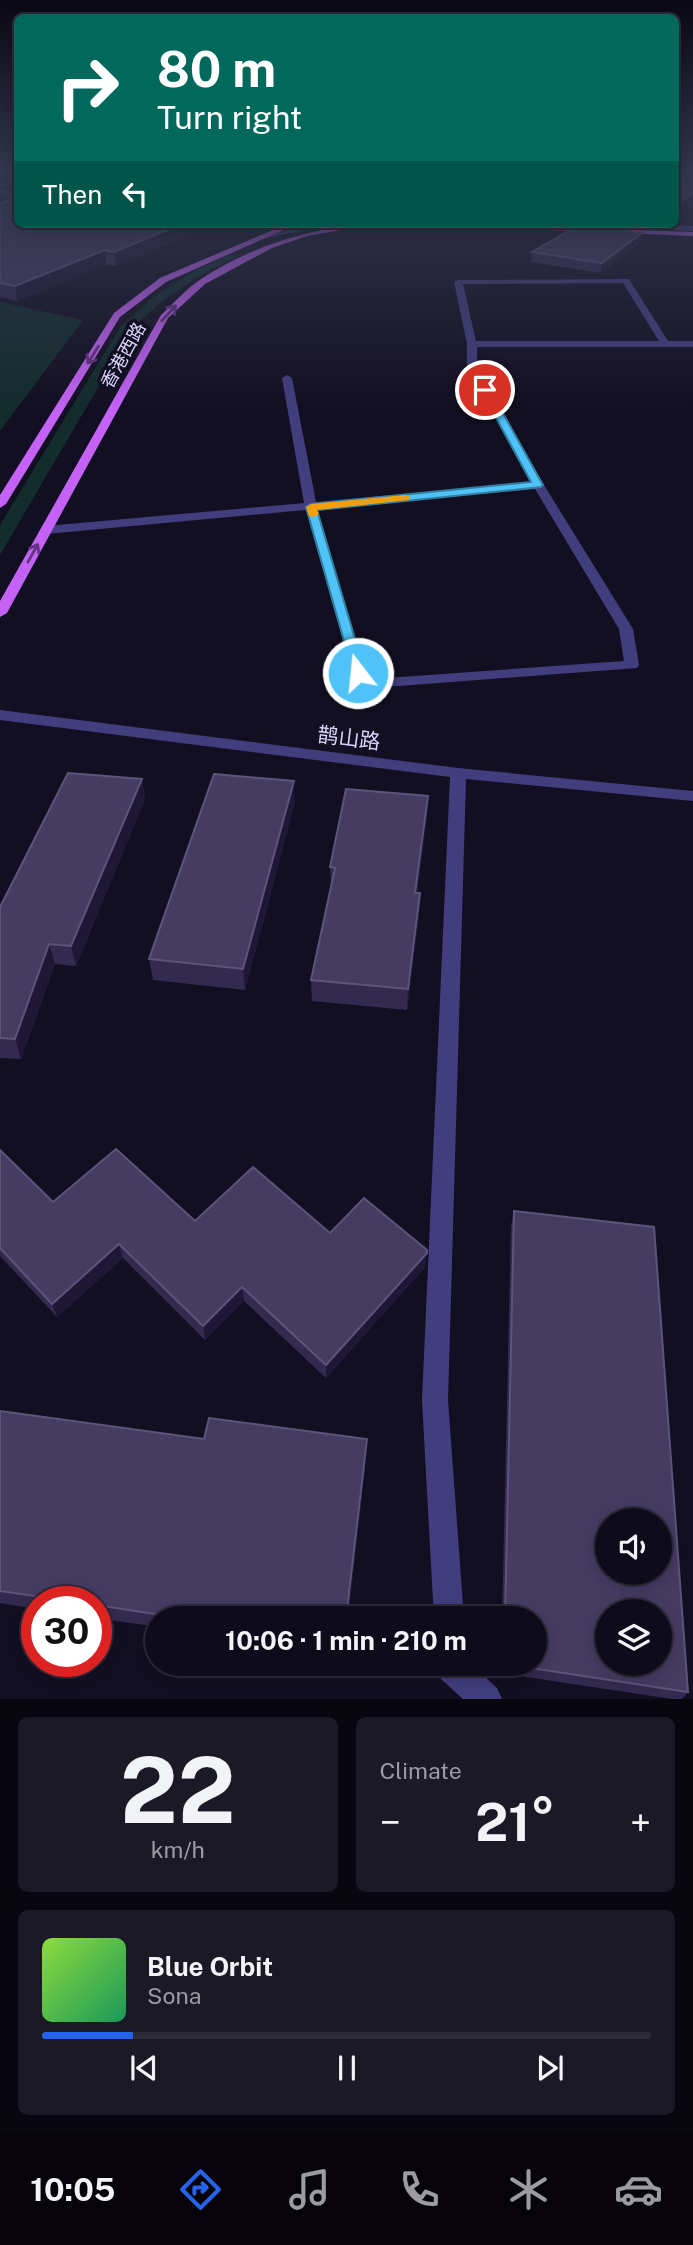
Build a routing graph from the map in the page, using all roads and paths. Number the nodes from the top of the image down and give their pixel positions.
1 (230, 251) edge
2 (259, 251) edge
3 (665, 343) junction
4 (472, 344) junction
5 (693, 344) edge
6 (287, 378) dead end
7 (538, 485) junction
8 (0, 504) edge
9 (311, 507) junction
10 (46, 530) junction
11 (0, 613) edge
12 (0, 715) edge
13 (458, 773) junction
14 (693, 796) edge
15 (448, 1606) edge
16 (461, 1676) edge
17 (486, 1699) edge

1 -> 8 main road, 香港西路
10 -> 2 main road, 香港西路
3 - 4 street
3 - 4 street
3 - 5 street
4 - 7 street
6 - 9 street
7 - 9 street
7 - 9 street
9 - 10 street
11 -> 10 main road, 香港西路
12 - 13 street, 鹊山路
13 - 14 street, 鹊山路
13 - 15 street
16 - 17 street

